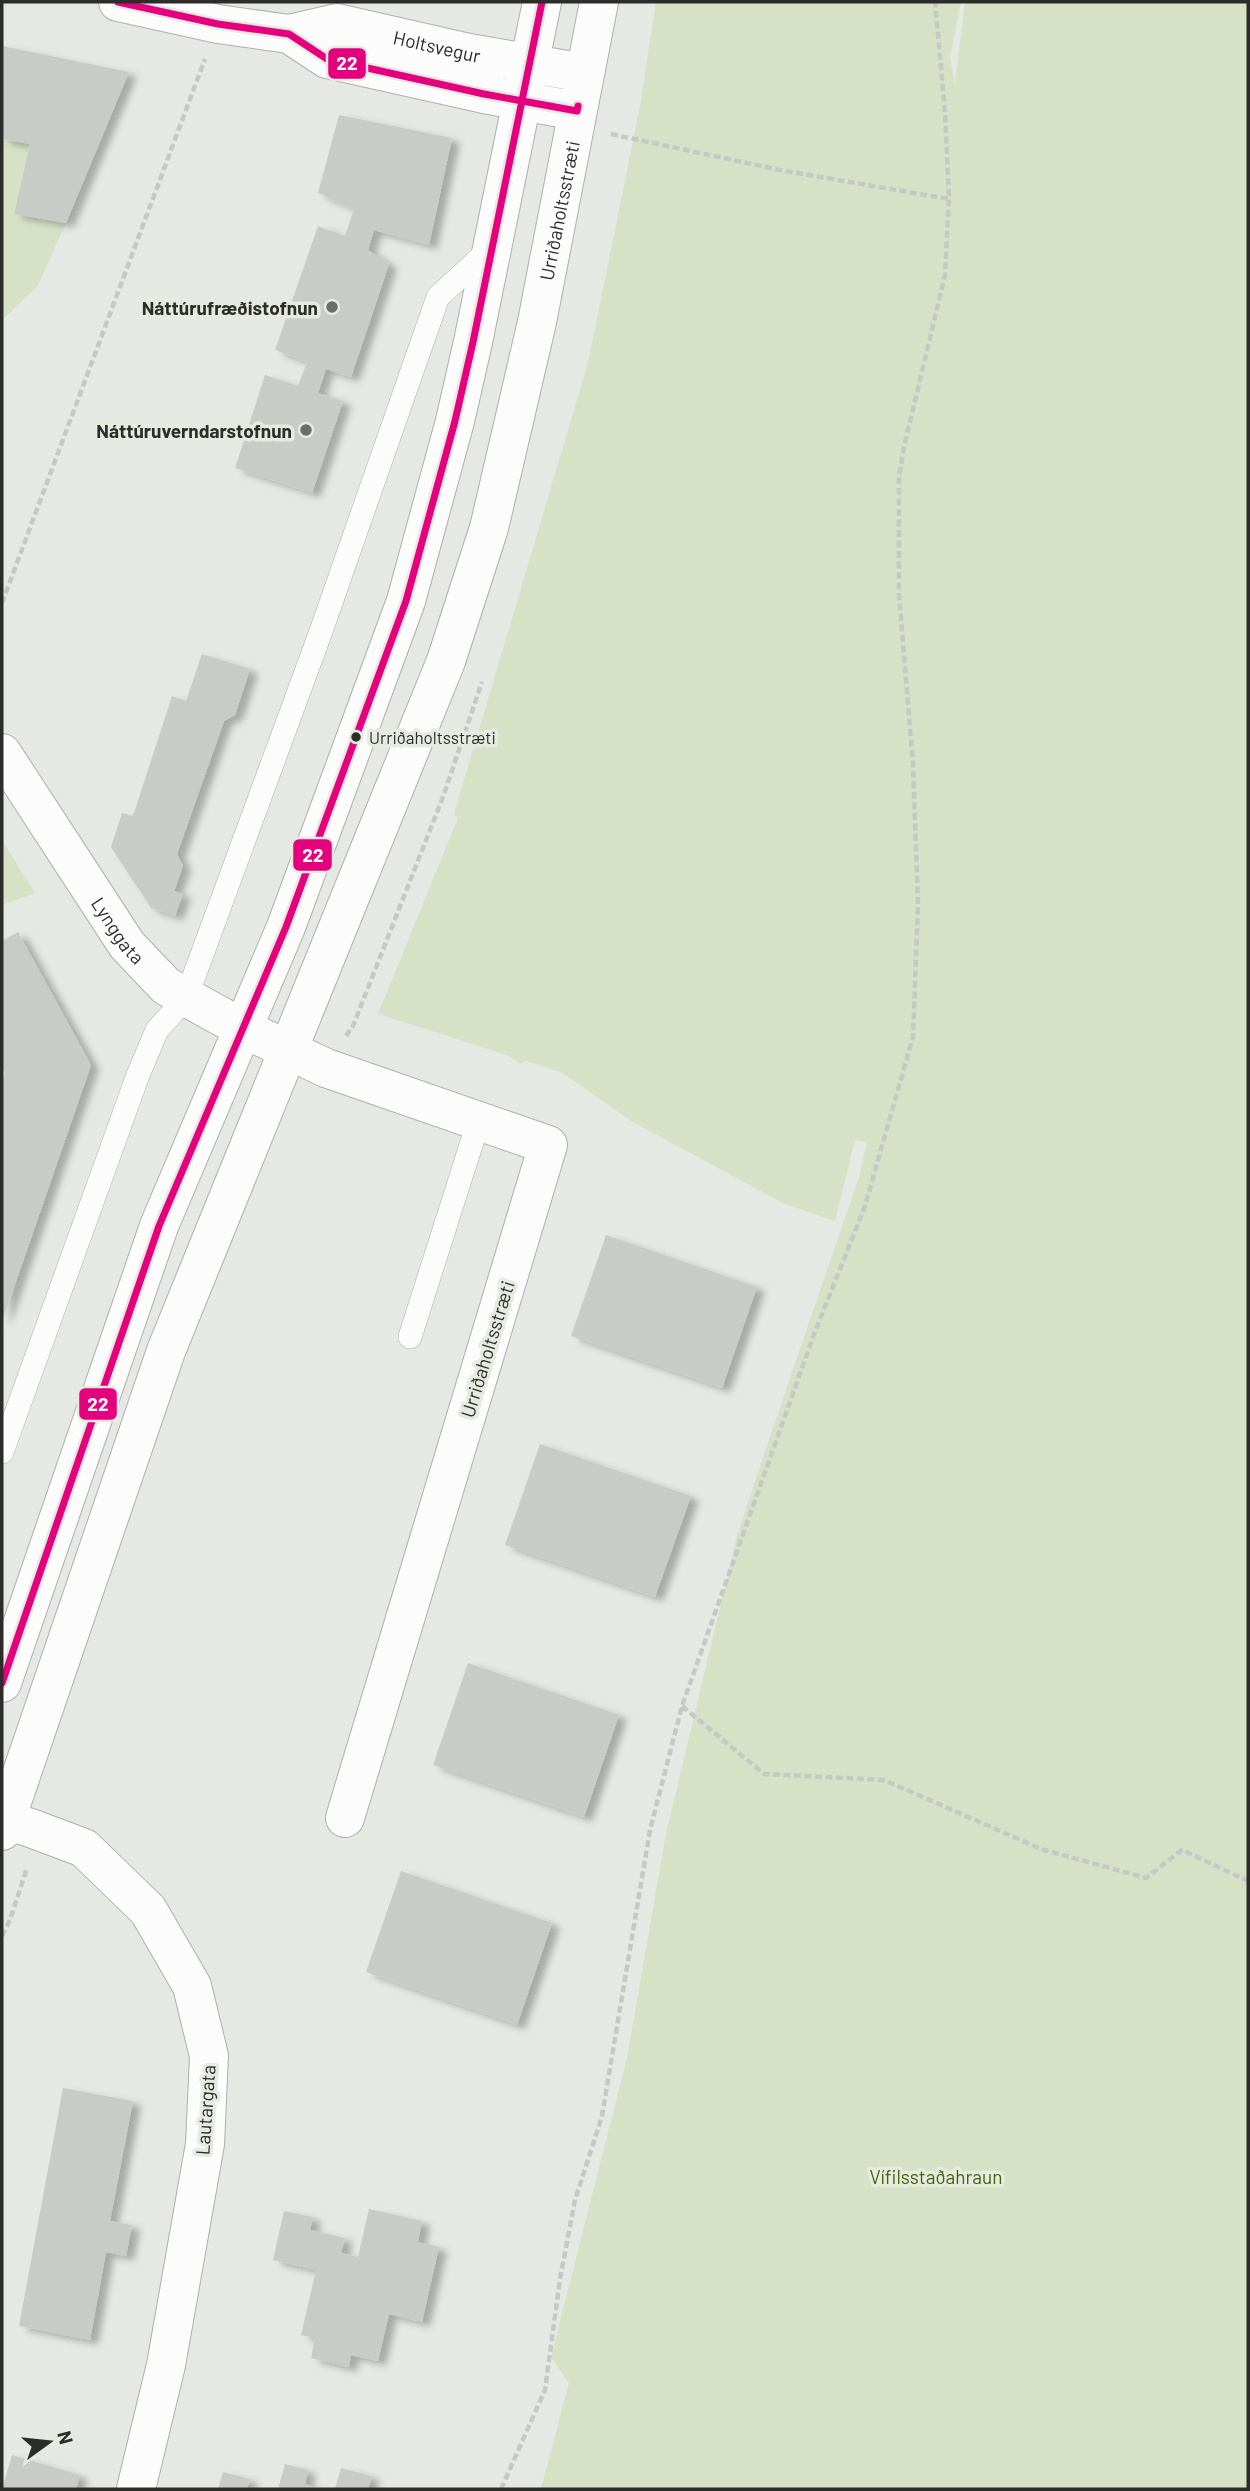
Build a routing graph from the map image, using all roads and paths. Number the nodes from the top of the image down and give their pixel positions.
1 (118, 2) edge
2 (542, 2) edge
3 (598, 2) edge
4 (935, 2) edge
5 (218, 24) junction
6 (289, 34) junction
7 (528, 63) junction
8 (584, 73) junction
9 (522, 101) junction
10 (577, 111) junction
11 (610, 134) dead end
12 (949, 199) junction
13 (494, 244) junction
14 (2, 603) edge
15 (2, 753) edge
16 (186, 998) junction
17 (242, 1028) junction
18 (287, 1050) junction
19 (479, 1120) junction
20 (410, 1337) dead end
21 (2, 1452) edge
22 (2, 1683) edge
23 (682, 1706) junction
24 (345, 1818) dead end
25 (3, 1824) edge
26 (1248, 1881) edge
27 (136, 2489) edge
28 (501, 2489) edge

1 - 5 street, Holtsvegur
2 - 7 street
3 - 8 street, Urriðaholtsstræti
4 - 12 path
5 - 6 street, Holtsvegur
5 - 14 path
6 - 7 street, Holtsvegur
6 - 9 street, Holtsvegur
7 - 8 street, Holtsvegur
7 - 9 street
8 - 10 street, Urriðaholtsstræti
9 - 10 street, Holtsvegur
9 - 13 street
10 - 18 street, Urriðaholtsstræti
11 - 12 path
12 - 23 path
13 - 16 lane
13 - 17 street
15 - 16 street, Lynggata
16 - 17 street, Lynggata
16 - 21 lane
17 - 18 street, Lynggata
17 - 22 street
18 - 19 street, Urriðaholtsstræti
18 - 25 street, Urriðaholtsstræti
19 - 20 lane
19 - 24 street, Urriðaholtsstræti
23 - 26 path
23 - 28 path
25 - 27 street, Lautargata

